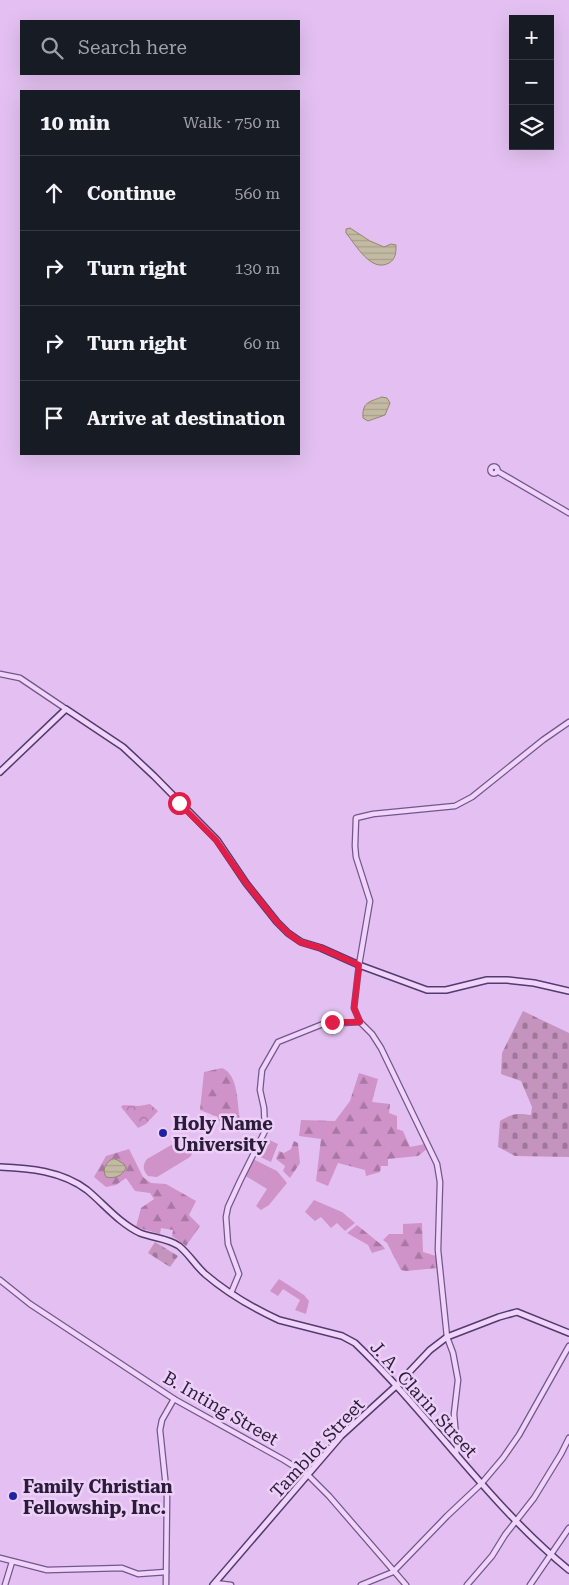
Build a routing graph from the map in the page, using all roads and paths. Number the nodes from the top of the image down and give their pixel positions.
1 (497, 471) dead end
2 (569, 513) edge
3 (0, 674) edge
4 (66, 709) junction
5 (569, 722) edge
6 (0, 772) edge
7 (359, 965) junction
8 (569, 991) edge
9 (360, 1022) junction
10 (0, 1167) edge
11 (0, 1280) edge
12 (230, 1293) junction
13 (569, 1334) edge
14 (447, 1337) junction
15 (569, 1346) edge
16 (396, 1386) junction
17 (174, 1399) junction
18 (569, 1438) edge
19 (456, 1453) junction
20 (308, 1475) junction
21 (481, 1484) junction
22 (515, 1522) junction
23 (569, 1528) edge
24 (550, 1555) junction
25 (0, 1558) edge
26 (12, 1562) junction
27 (569, 1570) edge
28 (166, 1572) junction
29 (393, 1572) junction
30 (214, 1584) edge
31 (369, 1584) edge
32 (5, 1585) edge
33 (166, 1585) edge
34 (231, 1585) edge
35 (361, 1585) edge
36 (406, 1585) edge
37 (467, 1585) edge
38 (530, 1585) edge

1 - 2 street
3 - 4 street
4 - 6 main road
4 - 7 main road
5 - 7 street
7 - 8 main road
7 - 9 street
9 - 12 street
9 - 14 street
10 - 12 main road, J. A. Clarin Street
11 - 17 street, B. Inting Street
12 - 16 main road, J. A. Clarin Street
13 - 14 main road, Tamblot Street
14 - 16 main road, Tamblot Street
14 - 19 street
15 - 21 street
16 - 19 main road, J. A. Clarin Street
16 - 20 main road, Tamblot Street
17 - 20 street, B. Inting Street
17 - 28 street
18 - 22 street
19 - 21 main road, J. A. Clarin Street
20 - 29 street, B. Inting Street
20 - 30 main road, Tamblot Street
21 - 22 main road, J. A. Clarin Street
21 - 29 street
22 - 24 main road, J. A. Clarin Street
22 - 37 street
23 - 24 street
24 - 27 main road, J. A. Clarin Street
24 - 38 street
25 - 26 street
26 - 28 street
26 - 32 street
28 - 33 street
29 - 31 street
29 - 36 street, B. Inting Street
30 - 34 street
31 - 35 street

